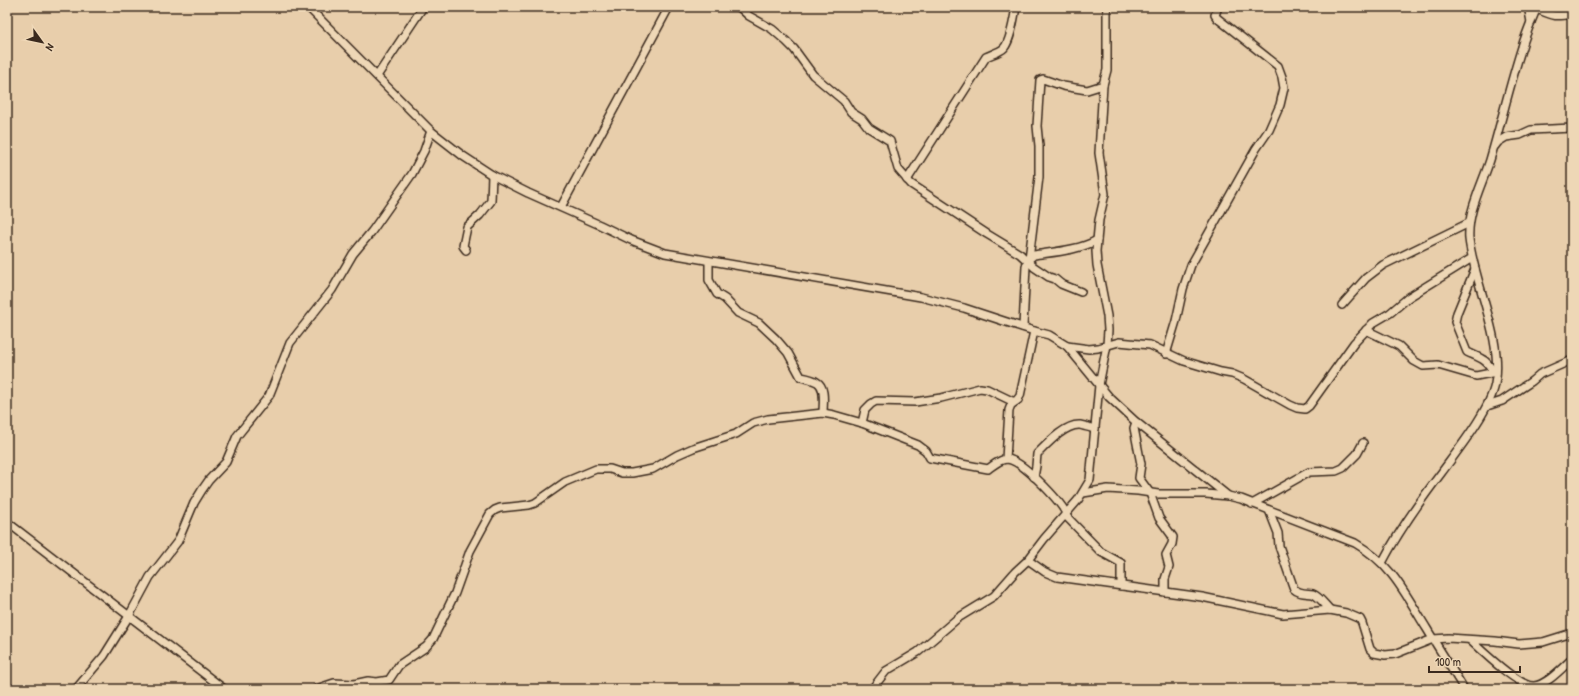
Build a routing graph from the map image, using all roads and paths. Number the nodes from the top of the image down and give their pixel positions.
1 (308, 7) edge
2 (423, 7) edge
3 (669, 7) edge
4 (739, 7) edge
5 (1016, 7) edge
6 (1107, 7) edge
7 (1218, 7) edge
8 (1535, 8) edge
9 (1572, 14) edge
10 (377, 76) junction
11 (1103, 85) junction
12 (1572, 128) edge
13 (431, 131) junction
14 (1492, 150) junction
15 (492, 175) junction
16 (907, 180) junction
17 (561, 208) junction
18 (1468, 223) junction
19 (1097, 240) junction
20 (466, 250) dead end
21 (1472, 258) junction
22 (1029, 260) junction
23 (710, 262) junction
24 (1475, 269) junction
25 (1081, 292) dead end
26 (1342, 305) dead end
27 (1023, 327) junction
28 (1366, 330) junction
29 (1034, 331) junction
30 (1107, 345) junction
31 (1067, 346) junction
32 (1166, 354) junction
33 (1572, 360) edge
34 (1495, 372) junction
35 (1099, 385) junction
36 (1018, 398) junction
37 (1487, 406) junction
38 (823, 413) junction
39 (1136, 422) junction
40 (862, 424) junction
41 (1095, 429) junction
42 (1363, 443) dead end
43 (1006, 459) junction
44 (1034, 477) junction
45 (1083, 493) junction
46 (1150, 493) junction
47 (1228, 496) junction
48 (1252, 504) junction
49 (1269, 510) junction
50 (1065, 514) junction
51 (7, 522) edge
52 (1028, 560) junction
53 (1382, 563) junction
54 (1121, 586) junction
55 (1165, 592) junction
56 (1330, 610) junction
57 (129, 616) junction
58 (1572, 633) edge
59 (1433, 639) junction
60 (1470, 640) junction
61 (1572, 660) edge
62 (76, 689) edge
63 (224, 689) edge
64 (316, 689) edge
65 (872, 689) edge
66 (1464, 689) edge

1 - 10 street
2 - 10 street
3 - 17 street
4 - 16 street
5 - 16 street
6 - 11 street
7 - 32 street
8 - 9 street
8 - 14 street
10 - 13 street
11 - 19 street
11 - 22 street
12 - 14 street
13 - 15 street
13 - 57 street
14 - 18 street
15 - 17 street
15 - 20 street
16 - 22 street
17 - 23 street
18 - 21 street
18 - 26 street
19 - 22 street
19 - 30 street
21 - 24 street
21 - 28 street
22 - 25 street
22 - 27 street
23 - 27 street
23 - 38 street
24 - 34 street
24 - 34 street
27 - 29 street
28 - 32 street
28 - 34 street
29 - 31 street
29 - 36 street
30 - 31 street
30 - 32 street
30 - 35 street
31 - 35 street
33 - 37 street
34 - 37 street
35 - 39 street
35 - 41 street
36 - 40 street
36 - 43 street
37 - 53 street
38 - 40 street
38 - 64 street
39 - 46 street
39 - 47 street
40 - 43 street
41 - 44 street
41 - 45 street
42 - 48 street
43 - 44 street
44 - 50 street
45 - 46 street
45 - 50 street
46 - 47 street
46 - 55 street
47 - 48 street
48 - 49 street
49 - 53 street
49 - 56 street
50 - 52 street
50 - 54 street
51 - 57 street
52 - 54 street
52 - 65 street
53 - 59 street
54 - 55 street
55 - 56 street
56 - 59 street
57 - 62 street
57 - 63 street
58 - 60 street
59 - 60 street
59 - 66 street
60 - 61 street

